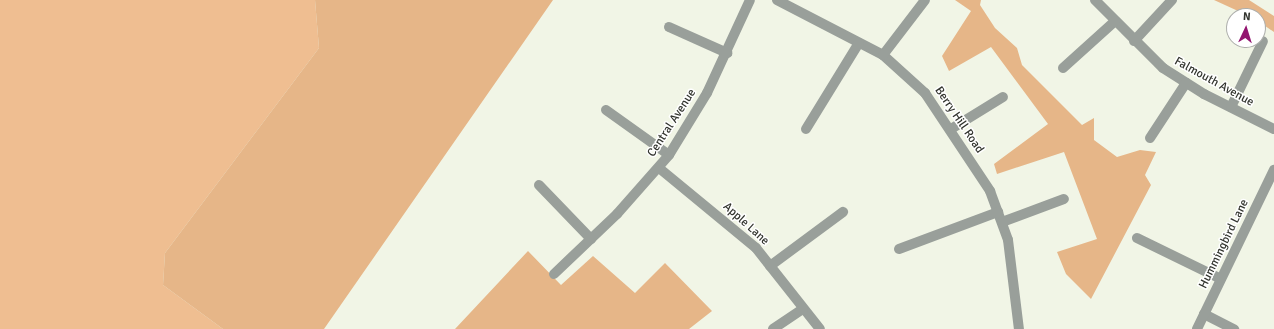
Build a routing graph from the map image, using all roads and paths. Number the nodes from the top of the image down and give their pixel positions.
1 (750, 0) edge
2 (777, 0) edge
3 (925, 0) edge
4 (1095, 0) edge
5 (1172, 0) edge
6 (1114, 22) junction
7 (668, 27) dead end
8 (1134, 41) junction
9 (859, 43) junction
10 (1259, 48) edge
11 (727, 53) junction
12 (883, 55) junction
13 (1063, 68) dead end
14 (1186, 83) junction
15 (1003, 97) dead end
16 (1231, 108) junction
17 (606, 110) dead end
18 (1274, 128) edge
19 (806, 129) dead end
20 (951, 129) junction
21 (1150, 138) dead end
22 (669, 155) junction
23 (659, 168) junction
24 (1274, 170) edge
25 (539, 186) dead end
26 (1064, 199) dead end
27 (843, 212) dead end
28 (998, 212) junction
29 (1002, 222) junction
30 (1137, 238) dead end
31 (592, 239) junction
32 (899, 249) dead end
33 (770, 266) junction
34 (554, 274) dead end
35 (1221, 279) junction
36 (803, 308) junction
37 (1204, 314) junction
38 (773, 329) edge
39 (820, 329) edge
40 (1019, 329) edge
41 (1022, 329) edge
42 (1197, 329) edge
43 (1234, 329) edge

1 - 11 street, Central Avenue
2 - 9 street, Berry Hill Road
3 - 12 street
4 - 6 street, Falmouth Avenue
5 - 8 street
6 - 8 street, Falmouth Avenue
6 - 13 street
7 - 11 street
8 - 14 street, Falmouth Avenue
9 - 12 street, Berry Hill Road
9 - 19 street
10 - 16 street
11 - 22 street, Central Avenue
12 - 20 street, Berry Hill Road
14 - 16 street, Falmouth Avenue
14 - 21 street
15 - 20 street
16 - 18 street, Falmouth Avenue
17 - 22 street
20 - 28 street, Berry Hill Road
22 - 23 street, Central Avenue
23 - 31 street, Central Avenue
23 - 33 street, Apple Lane
24 - 35 street, Hummingbird Lane
25 - 31 street
26 - 29 street
27 - 33 street
28 - 29 street, Berry Hill Road
28 - 32 street
29 - 40 street, Berry Hill Road
30 - 35 street
31 - 34 street, Central Avenue
33 - 36 street, Apple Lane
35 - 37 street, Hummingbird Lane
36 - 38 street
36 - 39 street, Apple Lane
37 - 42 street, Hummingbird Lane
37 - 43 street
40 - 41 street

